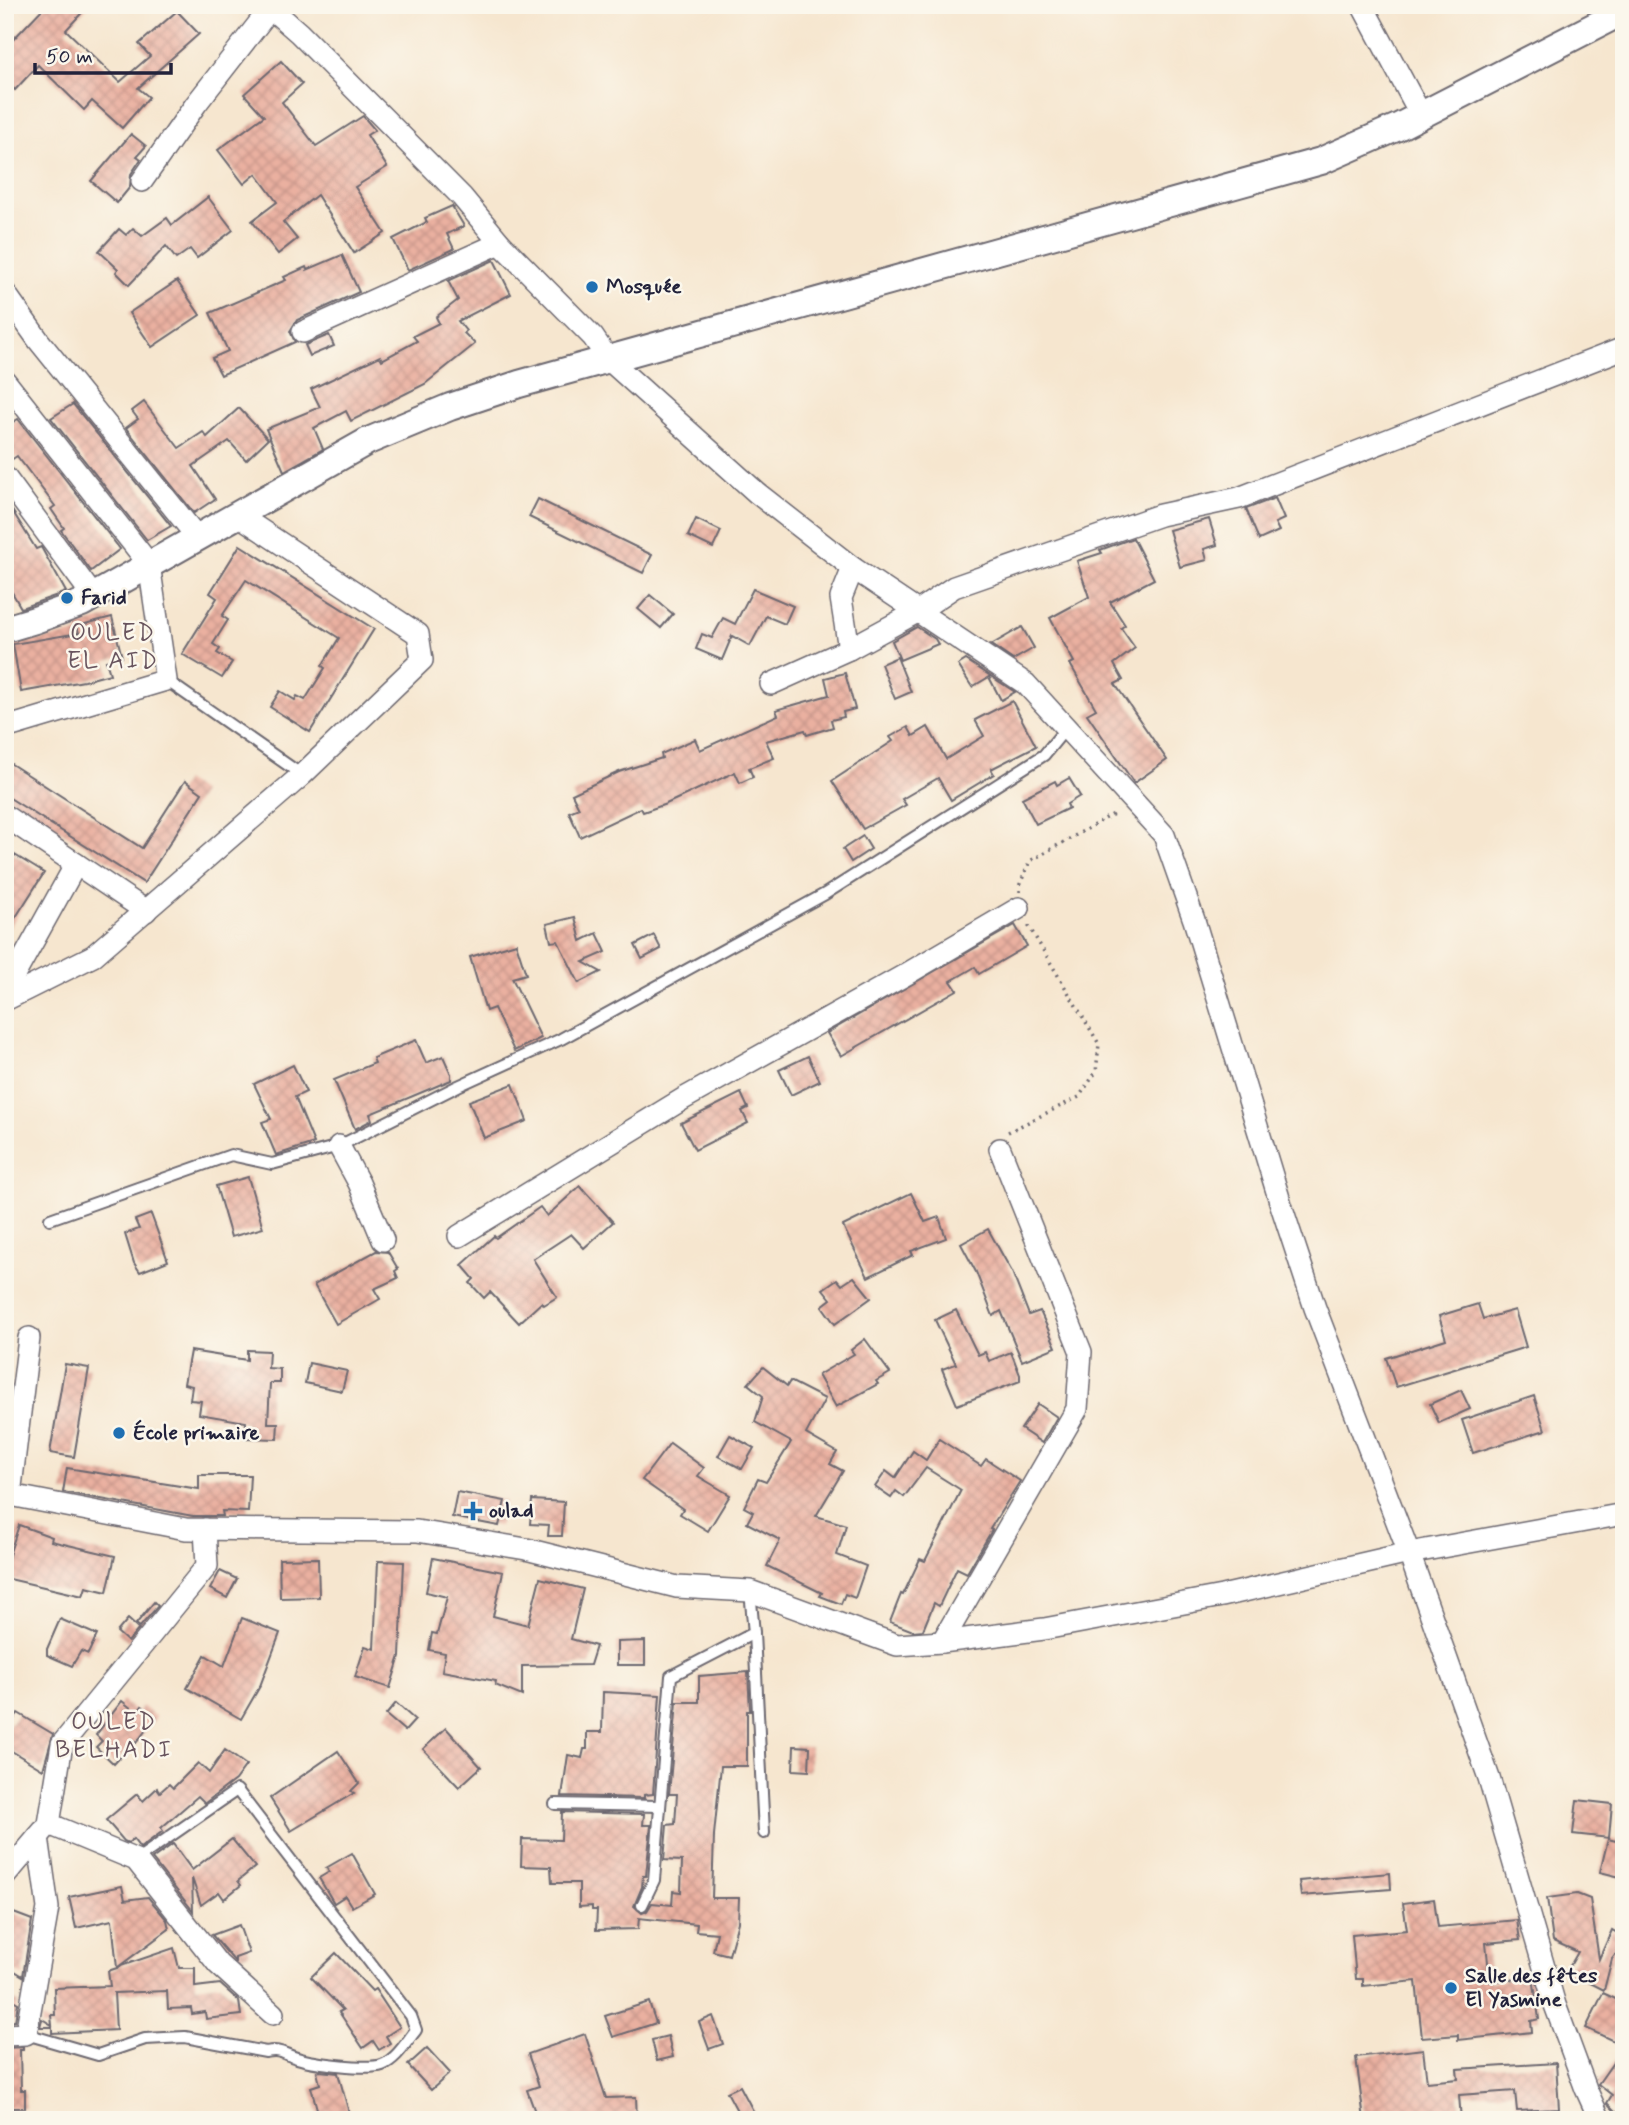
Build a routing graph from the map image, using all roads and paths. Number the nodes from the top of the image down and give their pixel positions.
1 (1362, 5) edge
2 (269, 7) edge
3 (1624, 11) edge
4 (1421, 115) junction
5 (142, 181) dead end
6 (500, 243) junction
7 (5, 293) edge
8 (303, 332) dead end
9 (1624, 348) edge
10 (608, 359) junction
11 (5, 381) edge
12 (5, 477) edge
13 (238, 515) junction
14 (197, 537) junction
15 (149, 564) junction
16 (853, 568) junction
17 (93, 596) junction
18 (917, 612) junction
19 (7, 626) edge
20 (849, 649) junction
21 (166, 680) junction
22 (771, 684) dead end
23 (1066, 728) junction
24 (5, 729) edge
25 (302, 775) junction
26 (1135, 802) junction
27 (5, 816) edge
28 (76, 864) junction
29 (1019, 908) junction
30 (146, 911) junction
31 (5, 992) edge
32 (5, 1000) edge
33 (338, 1146) junction
34 (1000, 1149) joint
35 (50, 1219) dead end
36 (459, 1236) dead end
37 (383, 1240) dead end
38 (29, 1338) dead end
39 (7, 1495) edge
40 (1624, 1514) edge
41 (205, 1528) junction
42 (1409, 1553) junction
43 (750, 1591) junction
44 (754, 1633) junction
45 (942, 1642) junction
46 (555, 1804) dead end
47 (660, 1806) junction
48 (43, 1830) junction
49 (764, 1833) dead end
50 (136, 1860) junction
51 (5, 1876) edge
52 (642, 1905) dead end
53 (273, 2014) dead end
54 (16, 2034) edge
55 (1600, 2120) edge

1 - 4 street
2 - 5 street
2 - 6 street
3 - 4 street
4 - 10 street
6 - 8 street
6 - 10 street
7 - 14 street
9 - 18 street
10 - 13 street
10 - 16 street
11 - 15 street
12 - 17 street
13 - 14 street
13 - 25 street
14 - 15 street
15 - 17 street
15 - 21 street
16 - 18 street
16 - 20 street
17 - 19 street
18 - 20 street
18 - 23 street
20 - 22 street
21 - 24 street
21 - 25 lane
23 - 26 street
23 - 33 lane
25 - 30 street
26 - 29 path
26 - 42 street
27 - 28 street
28 - 30 street
28 - 31 street
29 - 34 path
29 - 36 street
30 - 32 street
33 - 35 lane
33 - 37 street
34 - 45 street
38 - 39 street
39 - 41 street
40 - 42 street
41 - 43 street
41 - 48 street
42 - 45 street
42 - 55 street
43 - 44 lane
43 - 45 street
44 - 47 lane
44 - 49 lane
46 - 47 lane
47 - 52 lane
48 - 50 street
48 - 51 street
48 - 54 street
50 - 53 street
50 - 54 lane

